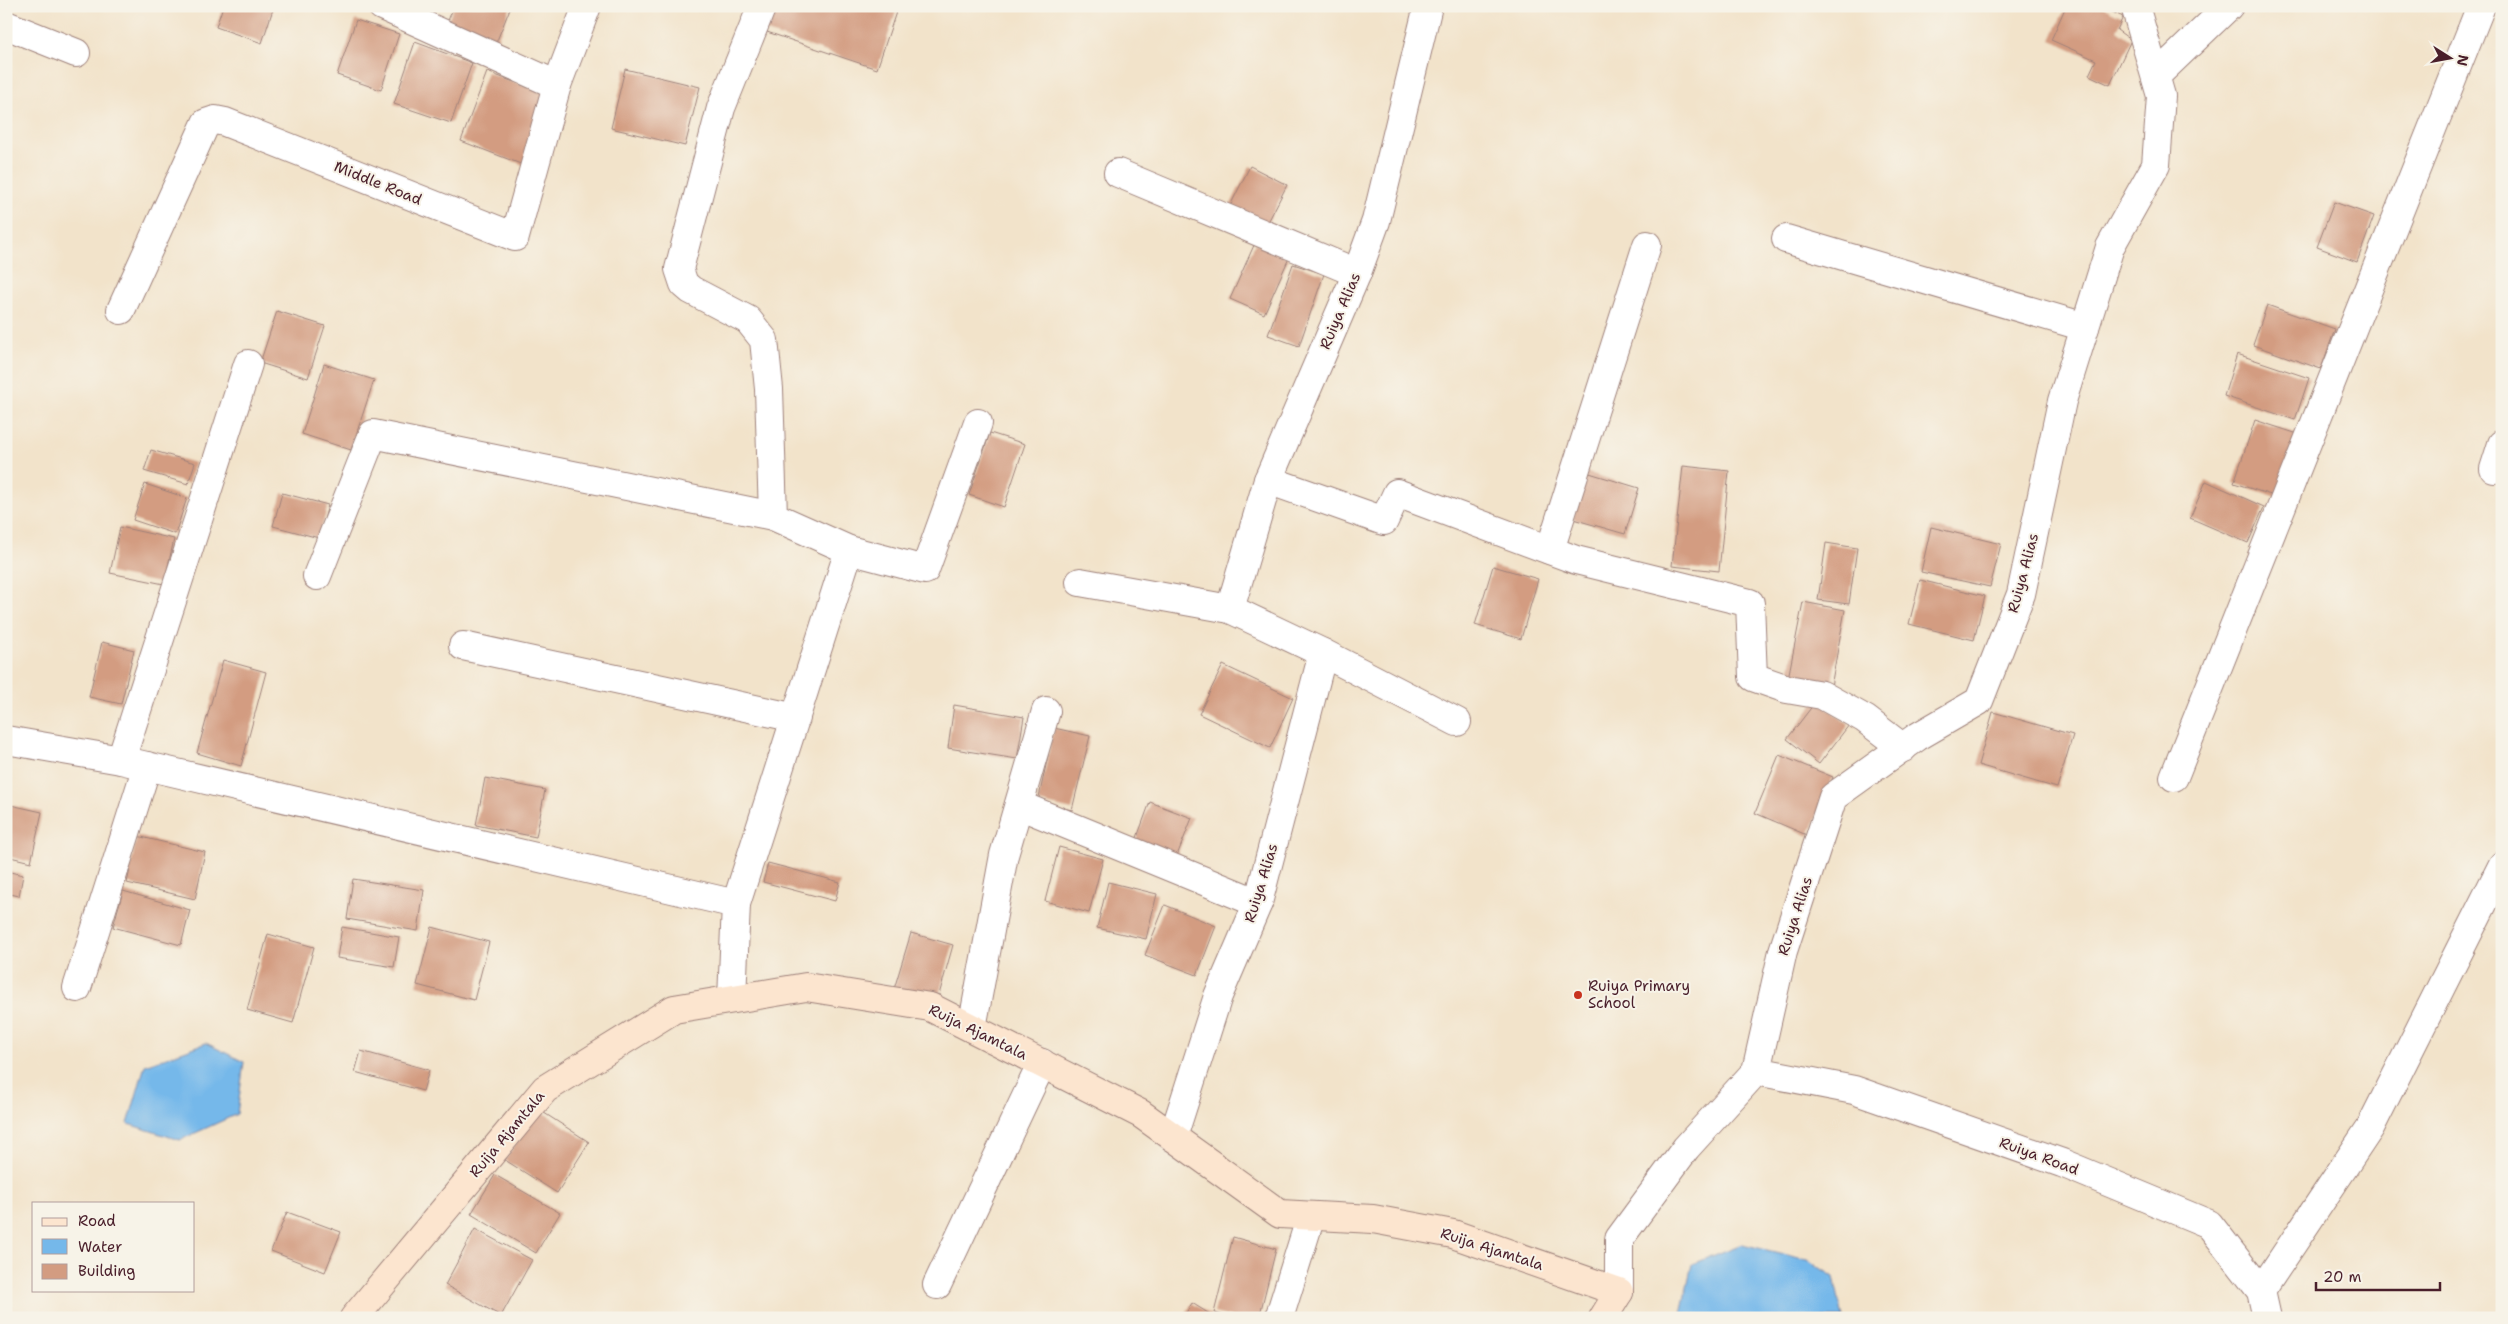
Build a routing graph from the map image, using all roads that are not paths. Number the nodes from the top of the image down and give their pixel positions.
1 (382, 6) edge
2 (587, 6) edge
3 (762, 6) edge
4 (1428, 6) edge
5 (2135, 6) edge
6 (2229, 6) edge
7 (2481, 6) edge
8 (6, 25) edge
9 (76, 53) dead end
10 (2157, 75) junction
11 (557, 85) junction
12 (1118, 172) dead end
13 (1786, 239) dead end
14 (1647, 245) dead end
15 (1357, 273) junction
16 (121, 310) dead end
17 (2085, 327) junction
18 (248, 364) dead end
19 (978, 423) dead end
20 (1268, 480) junction
21 (773, 516) junction
22 (849, 550) junction
23 (1550, 550) junction
24 (317, 576) dead end
25 (1080, 582) dead end
26 (1230, 609) junction
27 (463, 646) dead end
28 (1323, 653) junction
29 (1046, 711) dead end
30 (796, 718) junction
31 (1457, 722) dead end
32 (6, 740) edge
33 (1903, 748) junction
34 (121, 760) junction
35 (147, 766) junction
36 (2174, 777) dead end
37 (1019, 805) junction
38 (2502, 866) edge
39 (1258, 903) junction
40 (736, 904) junction
41 (77, 988) dead end
42 (732, 999) junction
43 (972, 1028) junction
44 (1042, 1064) junction
45 (1756, 1071) junction
46 (1173, 1137) junction
47 (1311, 1216) junction
48 (937, 1285) dead end
49 (2261, 1291) junction
50 (1618, 1292) junction
51 (354, 1318) edge
52 (1279, 1318) edge
53 (1603, 1318) edge
54 (2267, 1318) edge

1 - 11 street
2 - 11 street, Middle Road
3 - 21 street
4 - 15 street, Ruiya Alias
5 - 10 street, Ruiya Alias
6 - 10 street
7 - 36 street
8 - 9 street
10 - 17 street, Ruiya Alias
11 - 16 street, Middle Road
12 - 15 street
13 - 17 street
14 - 23 street
15 - 20 street, Ruiya Alias
17 - 33 street, Ruiya Alias
18 - 34 street
19 - 22 street
20 - 23 street
20 - 26 street, Ruiya Alias
21 - 22 street
21 - 24 street
22 - 30 street
23 - 33 street
25 - 26 street
26 - 28 street
27 - 30 street
28 - 31 street
28 - 39 street, Ruiya Alias
29 - 37 street
30 - 40 street
32 - 34 street
33 - 45 street, Ruiya Alias
34 - 35 street
35 - 40 street
35 - 41 street
37 - 39 street
37 - 43 street
38 - 49 street
39 - 46 street, Ruiya Alias
40 - 42 street
42 - 43 street, Ruija Ajamtala
42 - 51 street, Ruija Ajamtala
43 - 44 street, Ruija Ajamtala
44 - 46 street, Ruija Ajamtala
44 - 48 street
45 - 49 street, Ruiya Road
45 - 50 street
46 - 47 street, Ruija Ajamtala
47 - 50 street, Ruija Ajamtala
47 - 52 street
49 - 54 street, Ruiya Road
50 - 53 street

